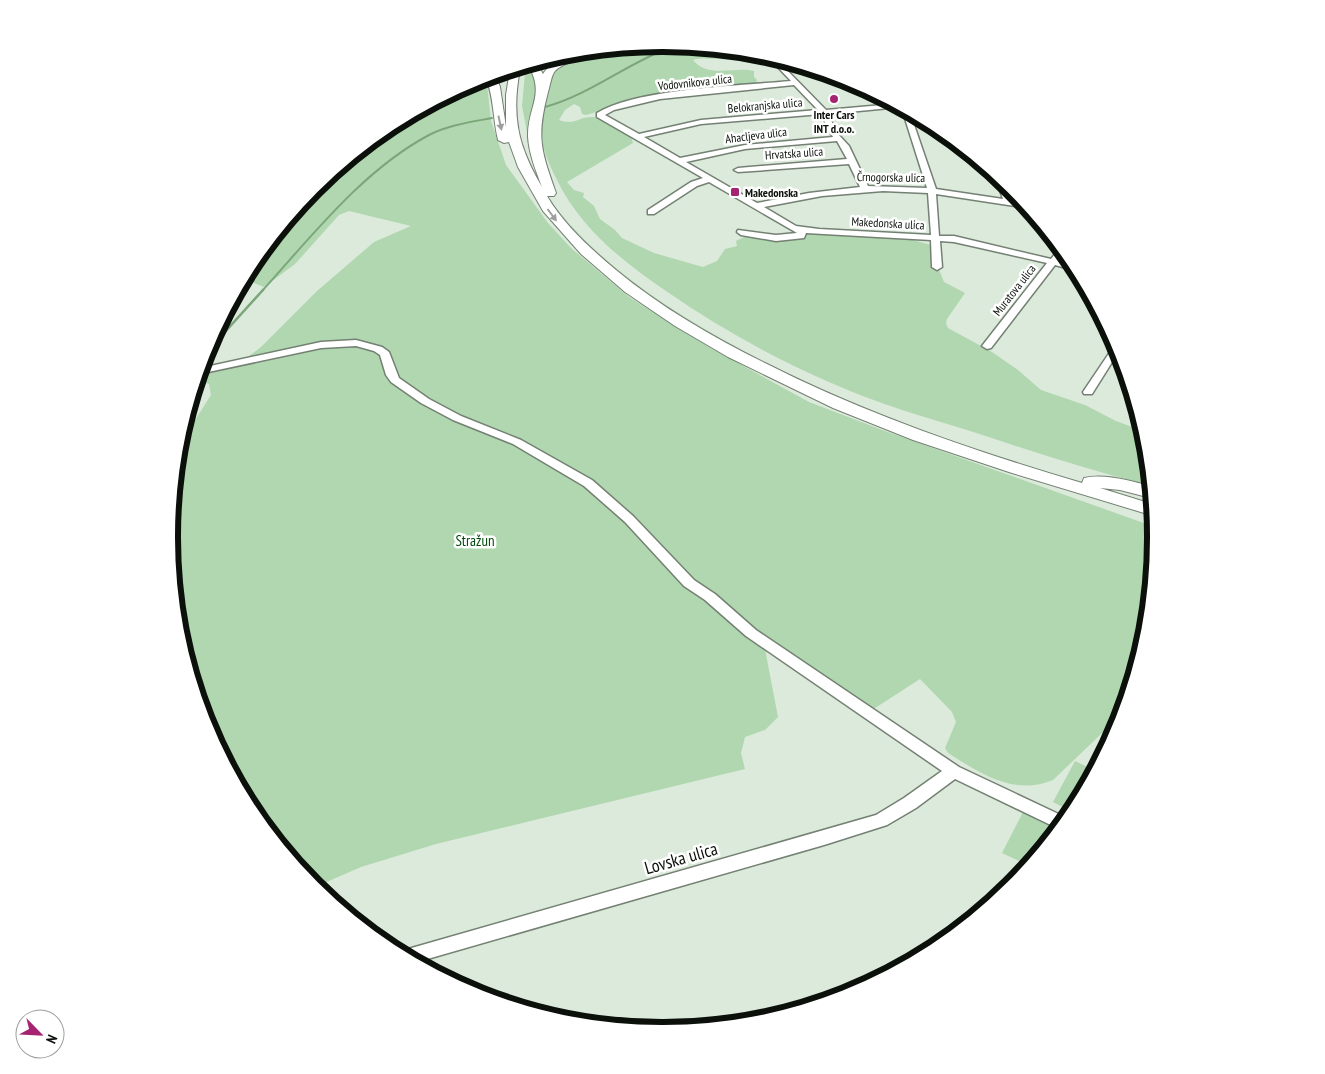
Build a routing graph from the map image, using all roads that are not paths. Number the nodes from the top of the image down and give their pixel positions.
1 (562, 63) edge
2 (781, 67) edge
3 (535, 69) edge
4 (523, 73) edge
5 (514, 76) edge
6 (492, 83) edge
7 (795, 83) junction
8 (542, 92) junction
9 (886, 107) edge
10 (822, 111) junction
11 (600, 114) joint
12 (909, 119) edge
13 (637, 137) junction
14 (838, 138) junction
15 (678, 160) junction
16 (852, 161) junction
17 (738, 170) dead end
18 (710, 179) junction
19 (865, 188) junction
20 (932, 190) junction
21 (544, 194) junction
22 (1006, 195) edge
23 (1009, 203) junction
24 (1014, 204) edge
25 (756, 206) junction
26 (651, 212) dead end
27 (799, 230) junction
28 (741, 232) dead end
29 (936, 238) junction
30 (1057, 256) edge
31 (1052, 262) junction
32 (1063, 265) edge
33 (937, 267) dead end
34 (987, 346) dead end
35 (1111, 355) edge
36 (208, 369) edge
37 (1088, 392) dead end
38 (1005, 465) junction
39 (1090, 482) junction
40 (1145, 490) edge
41 (1145, 498) edge
42 (1146, 508) edge
43 (1146, 519) edge
44 (954, 771) junction
45 (1056, 819) edge
46 (416, 955) edge

1 - 8 highway
2 - 7 street
3 - 8 highway
4 - 21 highway
5 - 21 highway
6 -> 21 highway
7 - 10 street
7 - 11 street, Vodovnikova ulica
8 - 21 highway
9 - 10 street, Belokranjska ulica
10 - 13 street, Belokranjska ulica
10 - 14 street
11 - 13 street, Makedonska ulica
12 - 20 street
13 - 15 street, Makedonska ulica
14 - 15 street, Ahacljeva ulica
14 - 16 street
15 - 18 street, Makedonska ulica
16 - 17 street, Hrvatska ulica
16 - 19 street
18 - 25 street, Makedonska ulica
18 - 26 street
19 - 20 street, Črnogorska ulica
19 - 25 street, Črnogorska ulica
20 - 23 street, Črnogorska ulica
20 - 29 street
21 -> 38 highway
21 - 39 highway
22 - 23 street
23 - 24 street, Črnogorska ulica
25 - 27 street, Makedonska ulica
27 - 28 street
27 - 29 street, Makedonska ulica
29 - 31 street, Makedonska ulica
29 - 33 street
30 - 31 street, Muratova ulica
31 - 32 street, Makedonska ulica
31 - 34 street, Muratova ulica
35 - 37 street
36 - 44 street
38 - 42 highway
38 - 43 highway
39 - 40 highway
39 - 41 highway
44 - 45 street
44 - 46 street, Lovska ulica

